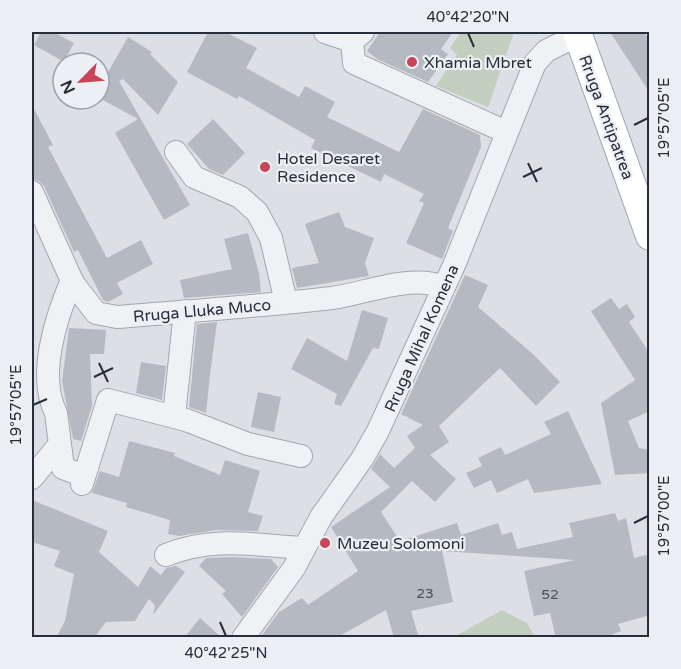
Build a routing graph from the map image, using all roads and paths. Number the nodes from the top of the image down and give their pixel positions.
1 (325, 32) edge
2 (577, 33) edge
3 (358, 36) edge
4 (506, 132) junction
5 (176, 152) dead end
6 (32, 192) edge
7 (650, 236) edge
8 (72, 280) junction
9 (444, 287) junction
10 (286, 302) junction
11 (186, 311) junction
12 (174, 416) junction
13 (59, 445) junction
14 (301, 456) dead end
15 (32, 477) edge
16 (303, 548) junction
17 (166, 555) dead end
18 (243, 638) edge

1 - 3 street
2 - 4 street, Rruga Mihal Komena
2 - 7 main road, Rruga Antipatrea
3 - 4 street
4 - 9 street, Rruga Mihal Komena
5 - 10 street
6 - 8 street, Rruga Lluka Muco
8 - 11 street, Rruga Lluka Muco
8 - 13 street
9 - 10 street, Rruga Lluka Muco
9 - 16 street, Rruga Mihal Komena
10 - 11 street, Rruga Lluka Muco
11 - 12 street
12 - 13 street
12 - 14 street
13 - 15 street
16 - 17 street
16 - 18 street, Rruga Mihal Komena

